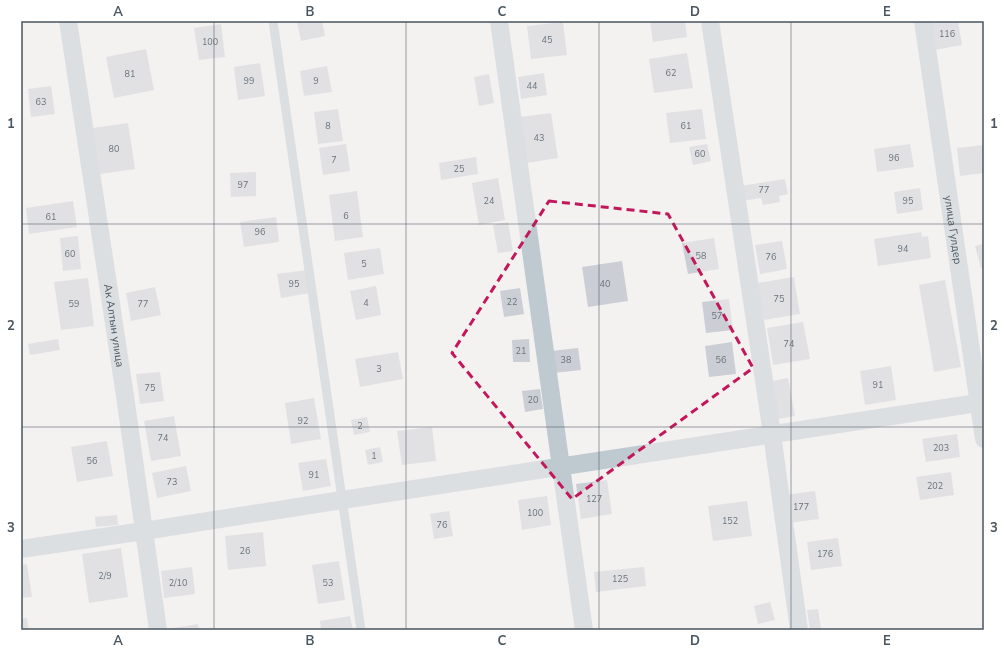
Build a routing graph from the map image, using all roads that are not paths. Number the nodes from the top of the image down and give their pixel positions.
1 (68, 21) edge
2 (273, 21) edge
3 (499, 21) edge
4 (710, 21) edge
5 (923, 21) edge
6 (981, 402) edge
7 (772, 434) junction
8 (984, 438) edge
9 (561, 467) junction
10 (342, 500) junction
11 (144, 531) junction
12 (21, 549) edge
13 (158, 630) edge
14 (361, 630) edge
15 (584, 630) edge
16 (799, 630) edge

1 - 11 street, Ак Алтын улица
2 - 10 lane
3 - 9 street
4 - 7 street
5 - 6 street, улица Гулдер
6 - 7 street
6 - 8 street, улица Гулдер
7 - 9 street
7 - 16 street
9 - 10 street
9 - 15 street
10 - 11 street
10 - 14 lane
11 - 12 street
11 - 13 street, Ак Алтын улица

